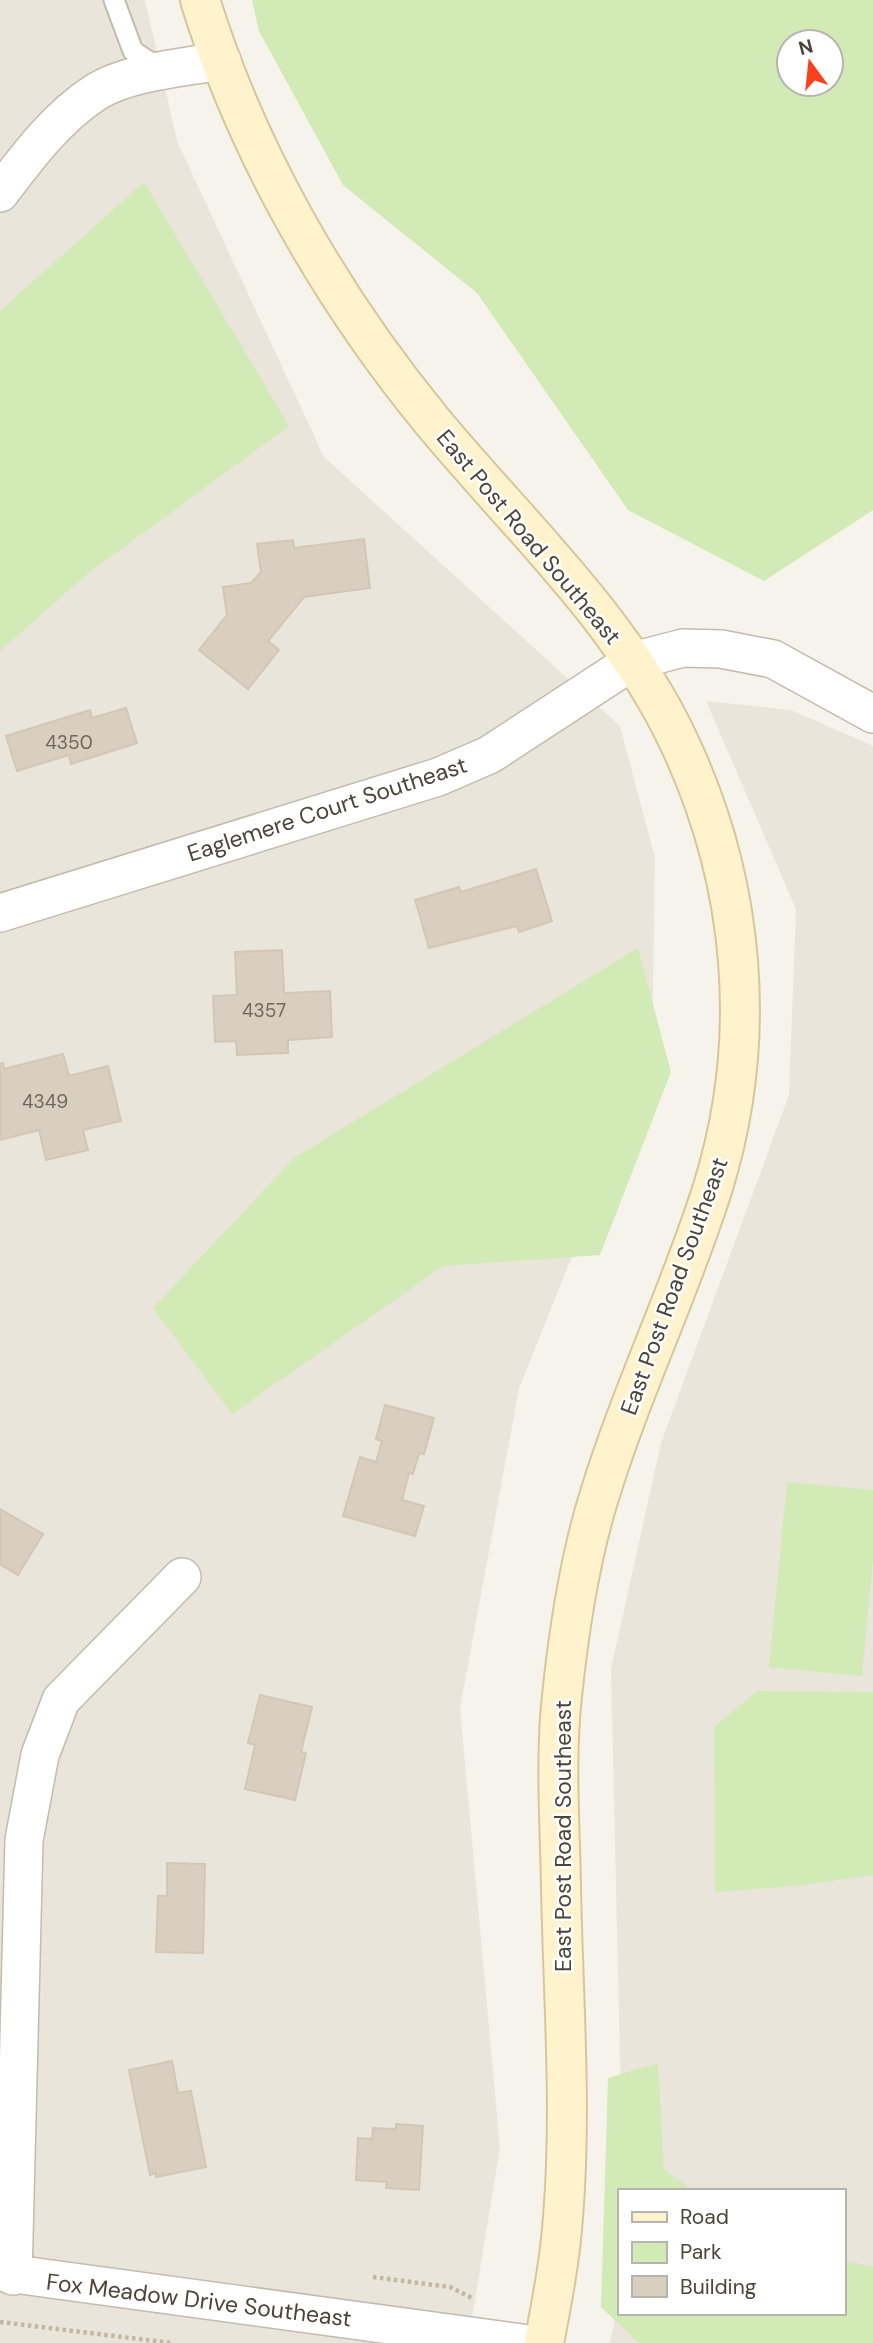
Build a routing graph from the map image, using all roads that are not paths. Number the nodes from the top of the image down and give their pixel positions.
1 (114, 0) edge
2 (200, 0) edge
3 (222, 61) junction
4 (163, 71) junction
5 (0, 193) edge
6 (633, 661) junction
7 (873, 714) edge
8 (0, 913) edge
9 (182, 1577) dead end
10 (6, 2274) edge
11 (522, 2343) edge
12 (544, 2343) edge

1 - 4 lane
2 - 3 main road, East Post Road Southeast
3 - 4 street
3 - 6 main road, East Post Road Southeast
4 - 5 street
6 - 7 street, Eaglemere Court Southeast
6 - 8 street, Eaglemere Court Southeast
6 - 12 main road, East Post Road Southeast
9 - 10 street
10 - 11 street, Fox Meadow Drive Southeast

